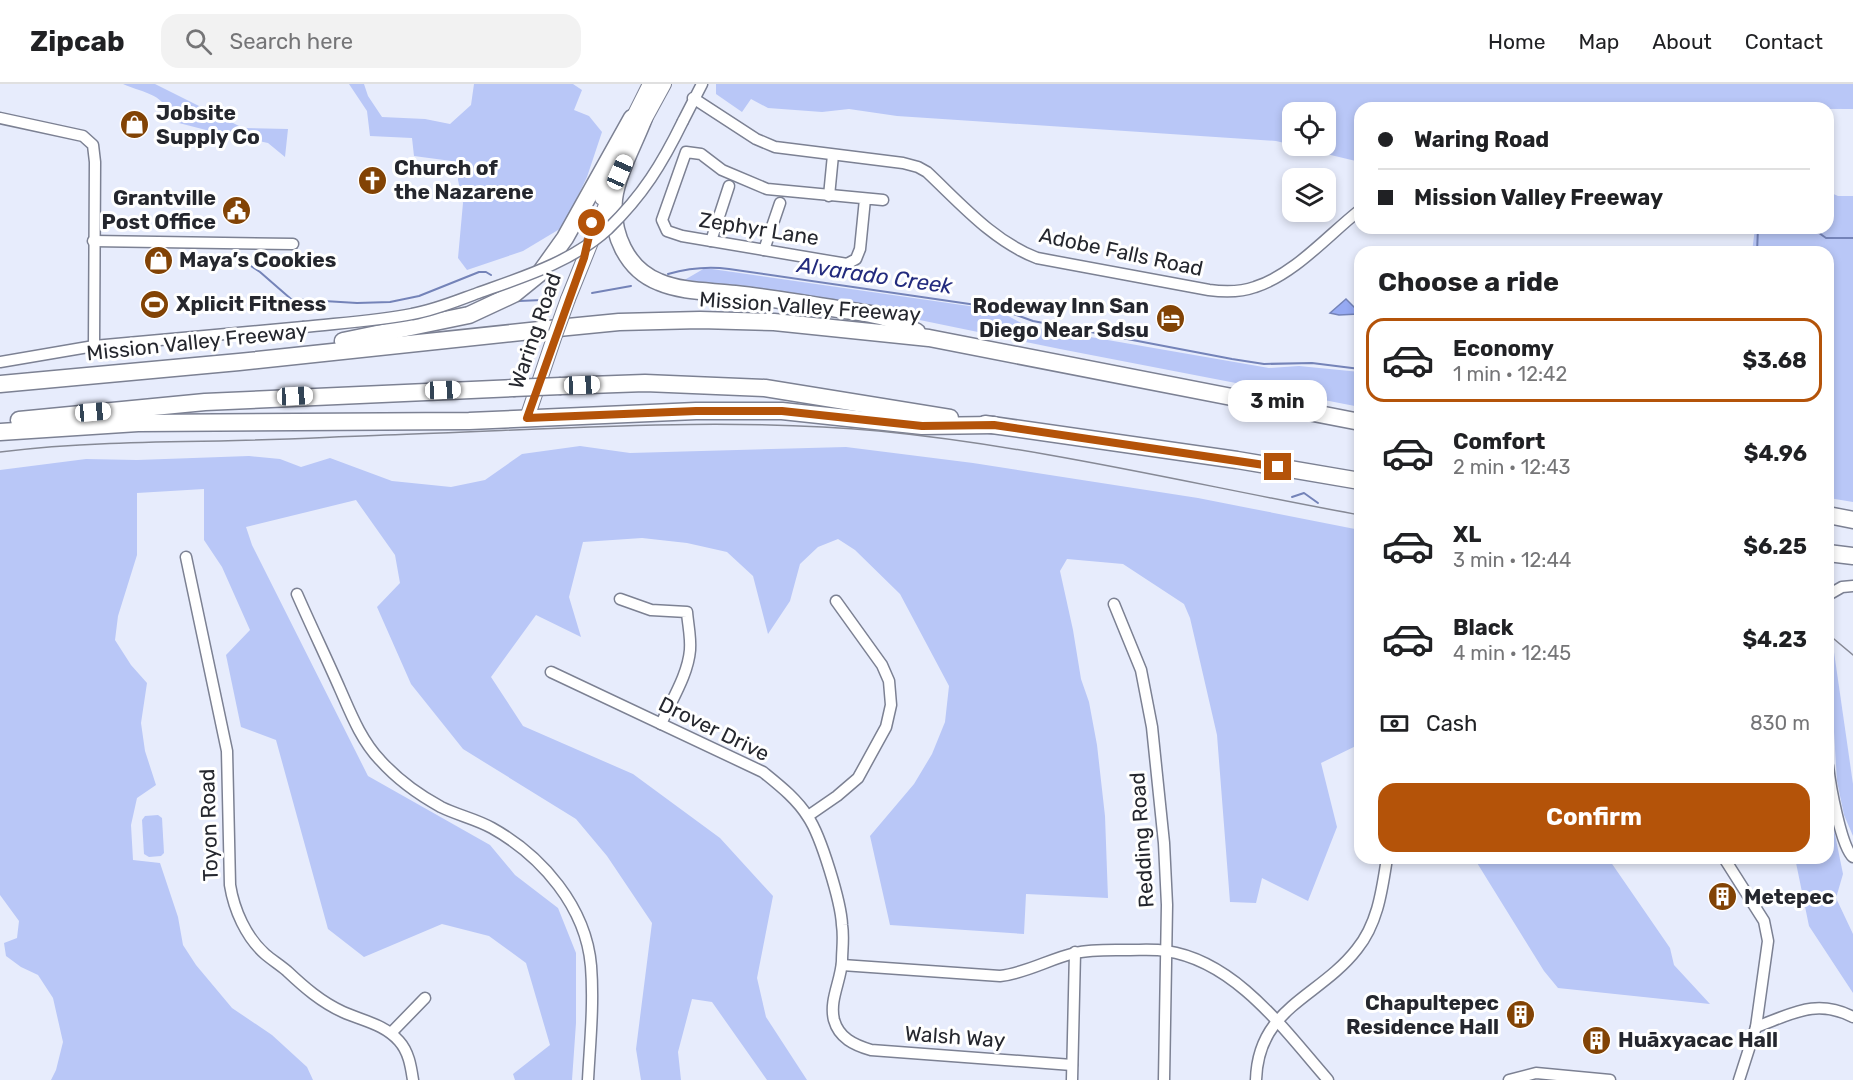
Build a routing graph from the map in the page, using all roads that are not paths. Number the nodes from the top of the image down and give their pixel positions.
1 (650, 84) edge
2 (664, 84) edge
3 (702, 84) edge
4 (693, 98) junction
5 (0, 118) edge
6 (638, 118) junction
7 (832, 155) junction
8 (729, 186) dead end
9 (829, 196) junction
10 (865, 199) junction
11 (884, 200) dead end
12 (780, 203) dead end
13 (1354, 216) edge
14 (93, 241) junction
15 (711, 241) junction
16 (293, 244) dead end
17 (764, 250) junction
18 (929, 338) junction
19 (94, 346) junction
20 (0, 362) edge
21 (239, 362) junction
22 (0, 384) edge
23 (527, 418) junction
24 (1354, 421) edge
25 (0, 422) edge
26 (994, 425) junction
27 (0, 432) edge
28 (1354, 480) edge
29 (1834, 516) edge
30 (1853, 520) edge
31 (1834, 554) edge
32 (186, 556) dead end
33 (1853, 556) edge
34 (1853, 586) edge
35 (1834, 592) edge
36 (297, 594) dead end
37 (620, 599) dead end
38 (836, 601) dead end
39 (1114, 604) dead end
40 (551, 672) dead end
41 (661, 724) junction
42 (1834, 798) edge
43 (808, 816) junction
44 (1853, 857) edge
45 (1386, 864) edge
46 (1728, 864) edge
47 (1167, 951) junction
48 (1075, 952) junction
49 (842, 965) junction
50 (425, 998) dead end
51 (1853, 1017) edge
52 (1276, 1021) junction
53 (1756, 1027) junction
54 (391, 1033) junction
55 (840, 1033) joint
56 (1072, 1065) junction
57 (1520, 1078) edge
58 (413, 1080) edge
59 (588, 1080) edge
60 (1072, 1080) edge
61 (1164, 1080) edge
62 (1256, 1080) edge
63 (1328, 1080) edge
64 (1509, 1080) edge
65 (1610, 1080) edge
66 (1739, 1080) edge

1 - 6 main road, Waring Road
2 - 6 main road, Waring Road
3 - 4 street
4 - 7 street, Adobe Falls Road
4 - 19 street, bridge
5 - 14 street
6 - 18 highway
6 - 21 highway
6 - 23 main road, Waring Road, bridge
7 - 9 street
7 - 13 street, Adobe Falls Road
8 - 15 street
9 - 10 street
9 - 15 street, Zephyr Lane
10 - 11 street
10 - 17 street, Zephyr Lane
12 - 17 street
14 - 16 street
14 - 19 street
15 - 17 street, Zephyr Lane
18 - 21 highway, Mission Valley Freeway
18 - 24 highway, Mission Valley Freeway
19 - 20 street
21 - 22 highway, Mission Valley Freeway
23 - 26 highway
23 - 27 highway
25 - 26 highway, bridge
26 - 28 highway
29 - 30 highway
31 - 33 highway
32 - 54 street, Toyon Road
34 - 35 street
36 - 59 street
37 - 41 street
38 - 43 street
39 - 47 street, Redding Road
40 - 41 street, Drover Drive
41 - 43 street, Drover Drive
42 - 44 street
43 - 49 street, Drover Drive
45 - 52 street
46 - 53 street
47 - 48 street
47 - 52 street
47 - 61 street, Redding Road
48 - 49 street
48 - 56 street
49 - 55 street, Drover Drive
50 - 54 street
51 - 53 street
52 - 62 street
52 - 63 street
53 - 66 street
54 - 58 street, Toyon Road
55 - 56 street, Walsh Way
56 - 60 street
57 - 64 street
57 - 65 street

